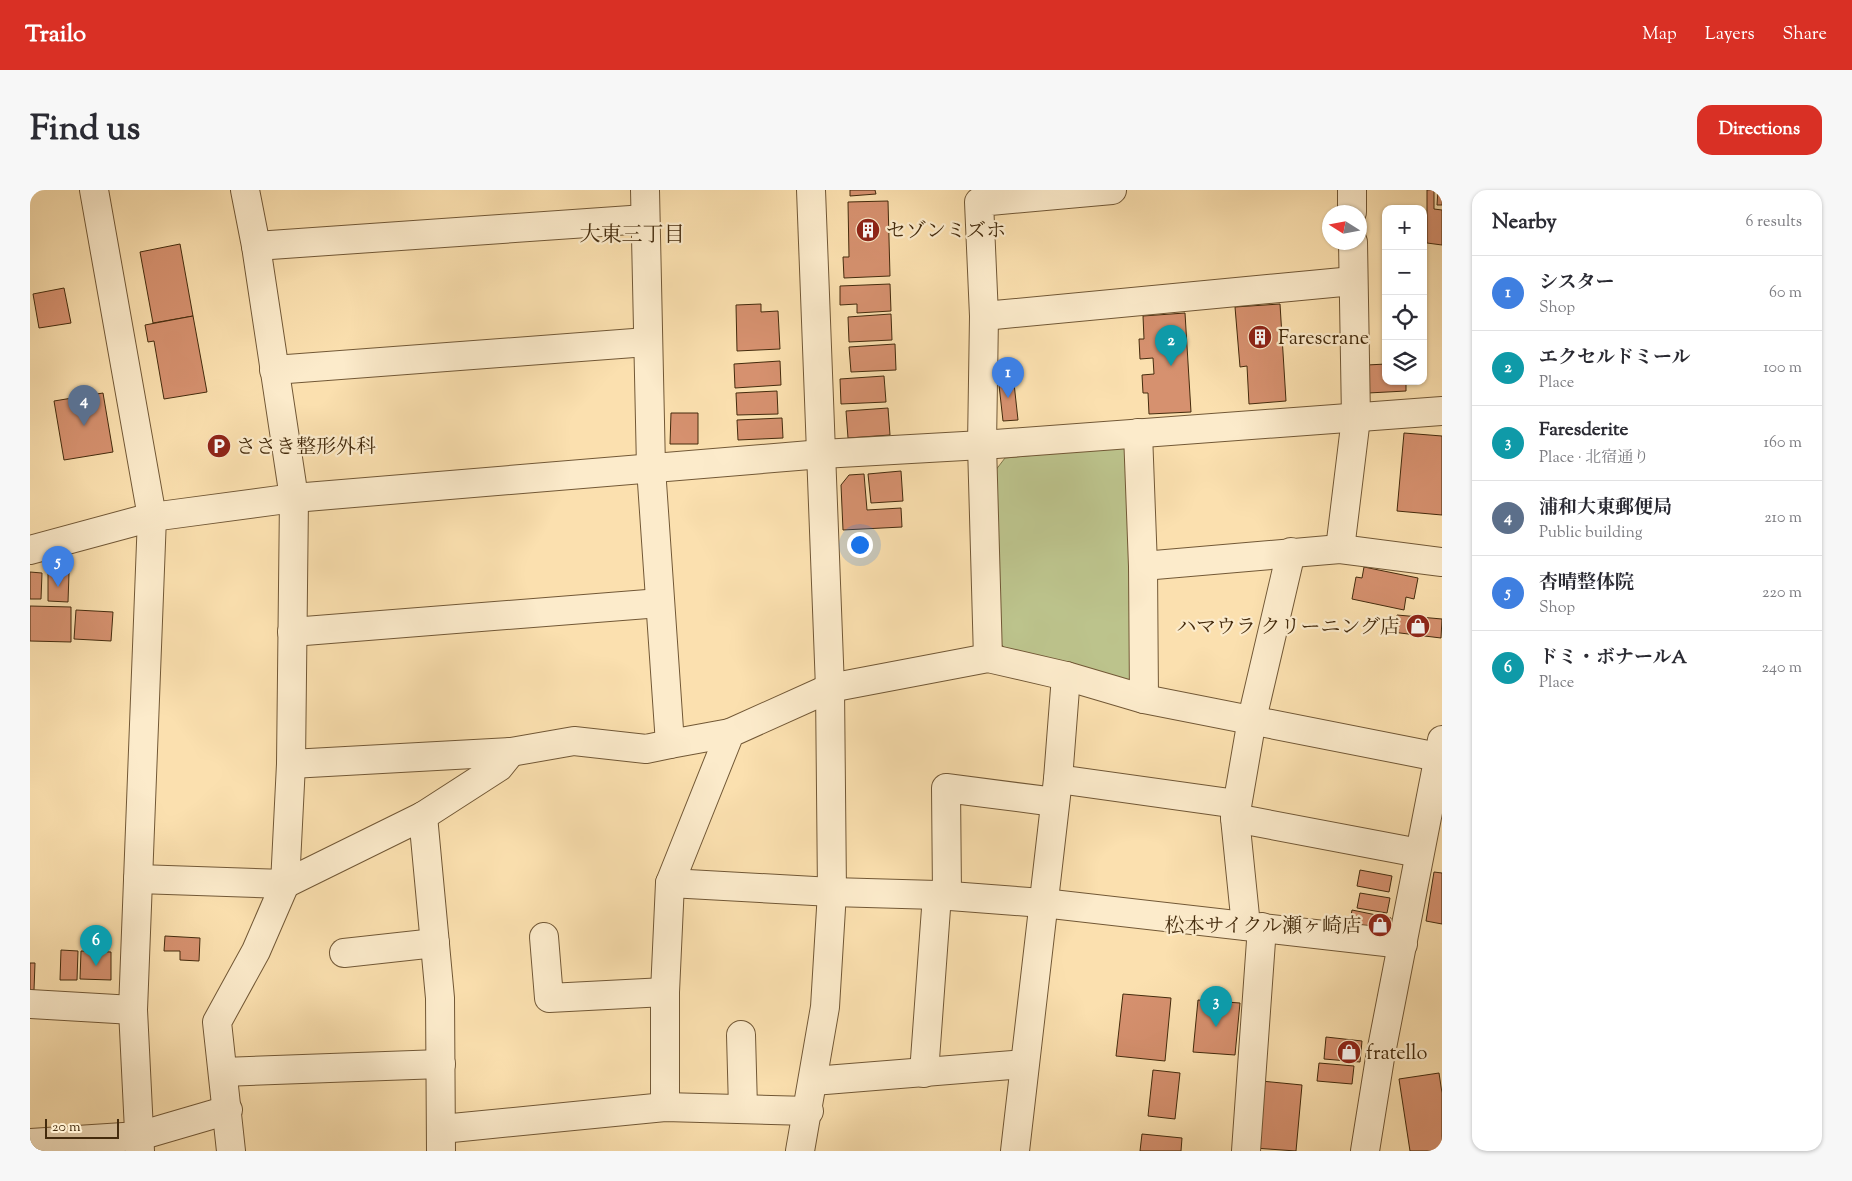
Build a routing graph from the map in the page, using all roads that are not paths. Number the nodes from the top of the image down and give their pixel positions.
1 (94, 190) edge
2 (245, 190) edge
3 (645, 190) edge
4 (811, 190) edge
5 (1112, 190) edge
6 (1352, 190) edge
7 (1069, 192) edge
8 (1352, 205) edge
9 (645, 219) junction
10 (256, 246) junction
11 (1353, 250) edge
12 (1353, 282) junction
13 (984, 316) junction
14 (648, 342) junction
15 (274, 370) junction
16 (1442, 411) edge
17 (1356, 418) junction
18 (1138, 432) junction
19 (982, 445) junction
20 (822, 454) junction
21 (652, 468) junction
22 (294, 498) junction
23 (152, 517) junction
24 (1340, 549) junction
25 (30, 550) edge
26 (1291, 552) junction
27 (1442, 562) edge
28 (1143, 566) junction
29 (660, 603) junction
30 (292, 632) junction
31 (988, 658) junction
32 (1066, 676) junction
33 (830, 688) junction
34 (1144, 699) junction
35 (1252, 719) junction
36 (730, 733) junction
37 (670, 744) junction
38 (1440, 748) edge
39 (511, 752) junction
40 (291, 764) junction
41 (1056, 790) junction
42 (1236, 811) junction
43 (423, 816) junction
44 (1420, 852) junction
45 (138, 879) junction
46 (670, 883) junction
47 (285, 884) junction
48 (832, 892) junction
49 (942, 895) junction
50 (1043, 903) junction
51 (1254, 926) junction
52 (544, 937) dead end
53 (435, 943) junction
54 (1402, 944) junction
55 (344, 954) dead end
56 (666, 992) junction
57 (30, 1004) edge
58 (133, 1010) junction
59 (741, 1035) dead end
60 (440, 1064) junction
61 (1024, 1064) junction
62 (224, 1072) junction
63 (924, 1073) junction
64 (813, 1081) junction
65 (665, 1107) junction
66 (743, 1108) junction
67 (228, 1110) junction
68 (809, 1111) junction
69 (441, 1140) edge
70 (1246, 1142) edge
71 (30, 1143) edge
72 (139, 1143) edge
73 (231, 1151) edge
74 (800, 1151) edge
75 (1014, 1151) edge
76 (1365, 1151) edge

1 - 23 street
2 - 10 street
3 - 9 street
4 - 20 street
5 - 7 street
6 - 8 street
7 - 13 street
9 - 10 street
9 - 14 street
10 - 15 street
11 - 12 street
12 - 13 street
12 - 17 street
13 - 19 street
14 - 15 street
14 - 21 street
15 - 22 street
16 - 17 street
17 - 18 street
17 - 24 street
18 - 19 street
18 - 28 street
19 - 20 street
19 - 31 street
20 - 21 street
20 - 33 street
21 - 22 street
21 - 29 street
22 - 23 street
22 - 30 street
23 - 25 street
23 - 45 street
24 - 26 street
24 - 27 street
26 - 28 street
26 - 35 street
28 - 34 street
29 - 30 street
29 - 37 street
30 - 40 street
31 - 32 street
31 - 33 street
32 - 34 street
32 - 41 street
33 - 36 street
33 - 48 street
34 - 35 street
35 - 38 street
35 - 42 street
36 - 37 street
36 - 46 street
37 - 39 street
38 - 44 street
39 - 40 street
39 - 43 street
40 - 47 street
41 - 42 street
41 - 49 street
41 - 50 street
42 - 44 street
42 - 51 street
43 - 47 street
43 - 53 street
44 - 54 street
45 - 47 street
45 - 58 street
46 - 48 street
46 - 56 street
47 - 62 street
48 - 49 street
48 - 64 street
49 - 50 street
49 - 63 street
50 - 51 street
50 - 61 street
51 - 54 street
51 - 70 street
52 - 56 street
53 - 55 street
53 - 60 street
54 - 76 street
56 - 65 street
57 - 58 street
58 - 72 street
59 - 66 street
60 - 62 street
60 - 69 street
61 - 63 street
61 - 75 street
62 - 67 street
63 - 64 street
64 - 68 street
65 - 66 street
65 - 69 street
66 - 68 street
67 - 72 street
67 - 73 street
68 - 74 street
71 - 72 street

